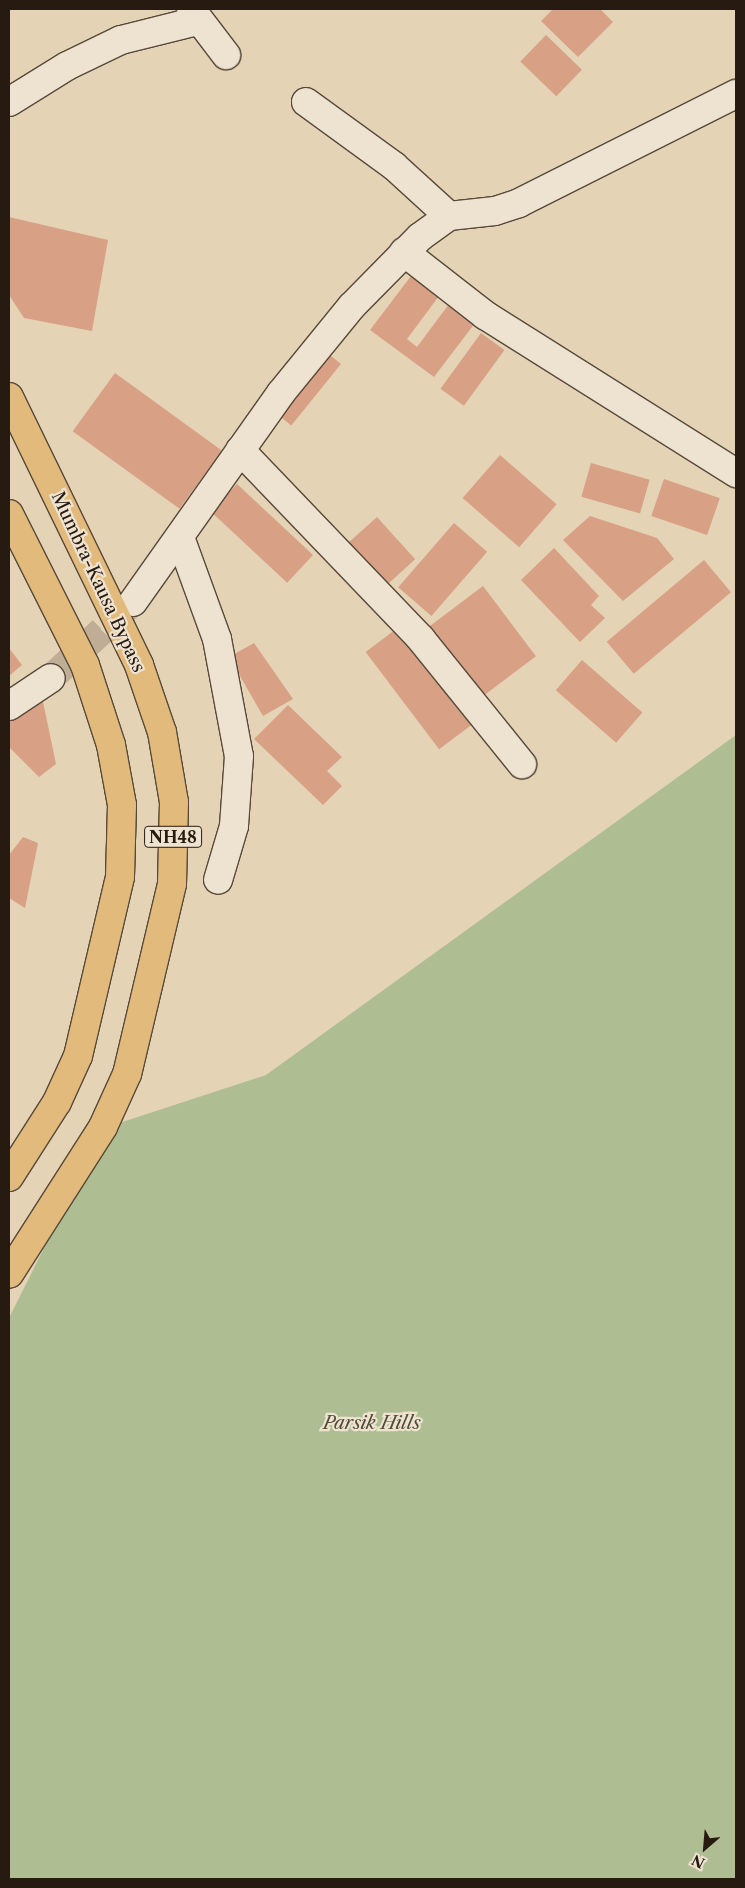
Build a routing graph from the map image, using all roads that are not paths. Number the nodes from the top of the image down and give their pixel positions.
1 (194, 15) edge
2 (226, 55) dead end
3 (736, 94) edge
4 (9, 102) edge
5 (306, 102) dead end
6 (449, 216) junction
7 (404, 252) junction
8 (9, 397) edge
9 (240, 450) junction
10 (736, 473) edge
11 (9, 514) edge
12 (181, 540) junction
13 (133, 602) tunnel mouth
14 (51, 678) tunnel mouth
15 (9, 706) edge
16 (522, 764) dead end
17 (218, 880) dead end
18 (9, 1177) edge
19 (9, 1274) edge

1 - 2 street
1 - 4 street
3 - 6 street
5 - 6 street
6 - 7 street
7 - 9 street
7 - 10 street
8 - 19 highway, Mumbra-Kausa Bypass / NH48
9 - 12 street
9 - 16 street
11 - 18 highway, NH48
12 - 13 street
12 - 17 street
14 - 15 street

